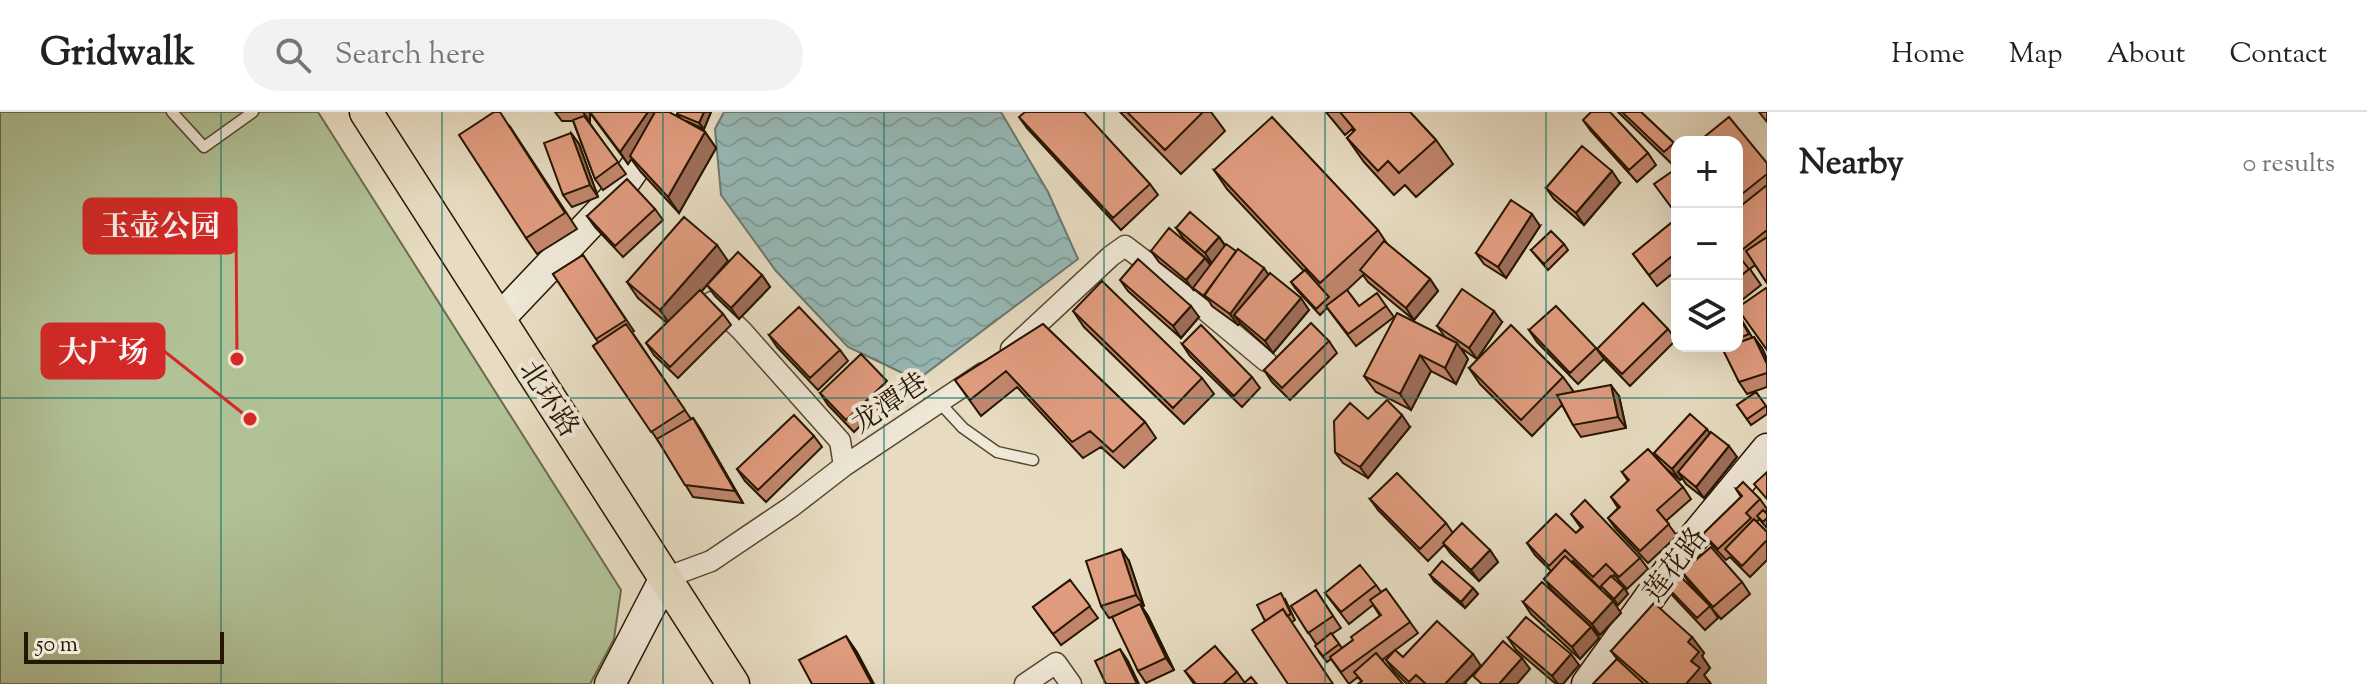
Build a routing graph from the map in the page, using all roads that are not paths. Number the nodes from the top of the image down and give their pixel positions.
1 (172, 112) edge
2 (253, 112) edge
3 (366, 112) edge
4 (673, 112) edge
5 (712, 302) edge
6 (499, 319) junction
7 (1266, 361) dead end
8 (939, 402) junction
9 (1767, 449) edge
10 (1033, 460) dead end
11 (844, 466) junction
12 (665, 578) junction
13 (610, 684) edge
14 (733, 684) edge
15 (1025, 684) edge
16 (1071, 684) edge
17 (1587, 684) edge

1 - 2 lane
3 - 6 main road, 北环路
4 - 6 street
5 - 11 street
6 - 12 main road, 北环路
7 - 8 street, 龙潭巷
8 - 10 lane
8 - 11 street, 龙潭巷
9 - 17 street, 莲花路
11 - 12 street, 龙潭巷
12 - 13 street
12 - 14 main road, 北环路
15 - 16 street

